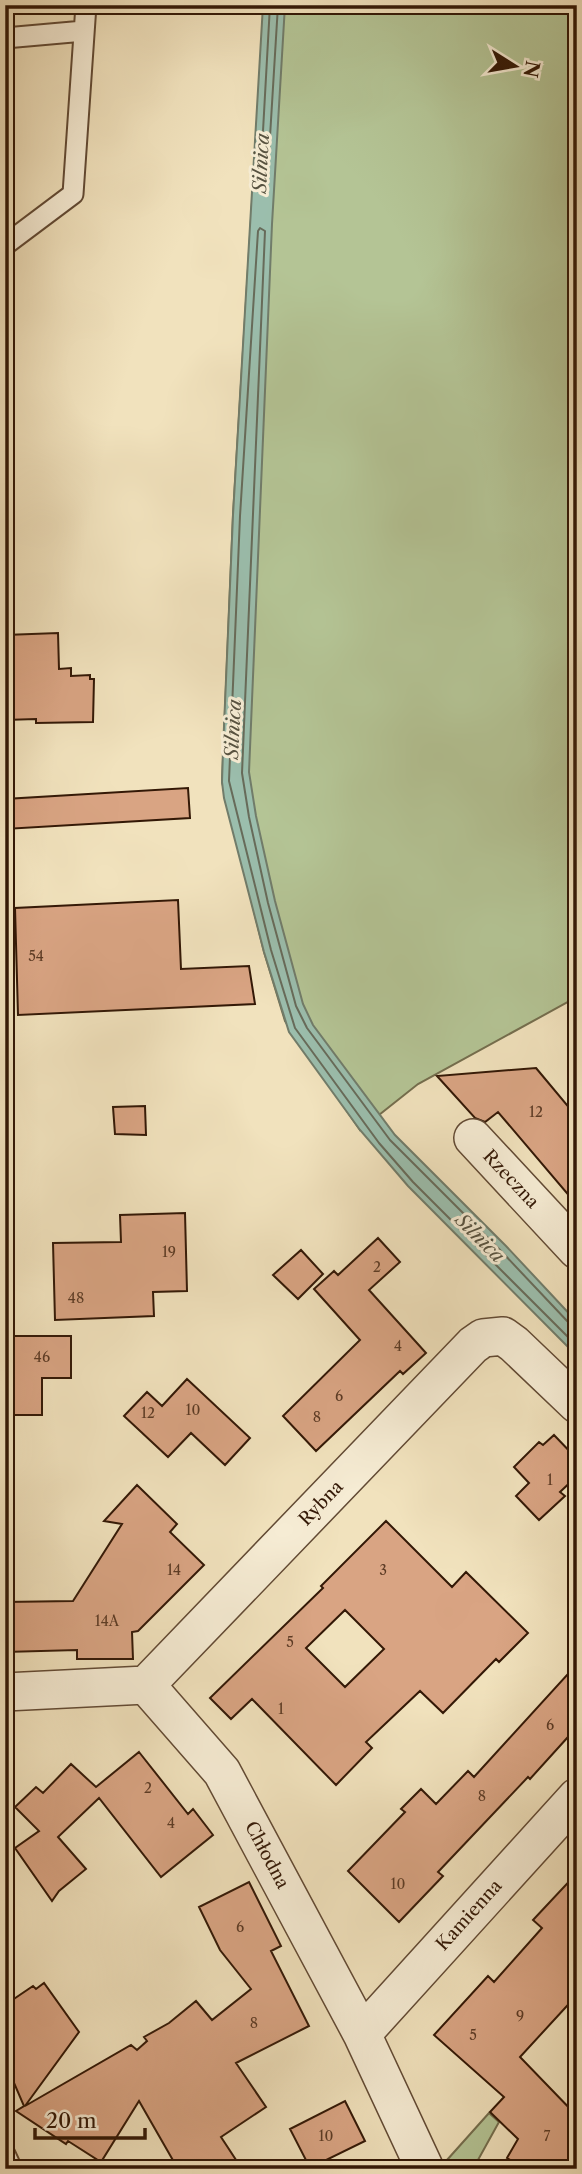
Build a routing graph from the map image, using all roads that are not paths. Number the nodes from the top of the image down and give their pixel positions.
1 (86, 5) edge
2 (84, 31) junction
3 (5, 38) edge
4 (5, 245) edge
5 (473, 1138) dead end
6 (577, 1250) edge
7 (577, 1404) edge
8 (146, 1685) junction
9 (5, 1692) edge
10 (577, 1797) edge
11 (362, 2034) junction
12 (5, 2154) edge
13 (12, 2169) edge
14 (425, 2169) edge

1 - 2 lane
2 - 3 lane
2 - 4 lane
5 - 6 street, Rzeczna
7 - 8 street, Rybna
8 - 9 street
8 - 11 street, Chłodna
10 - 11 street, Kamienna
11 - 14 street, Chłodna
12 - 13 lane

